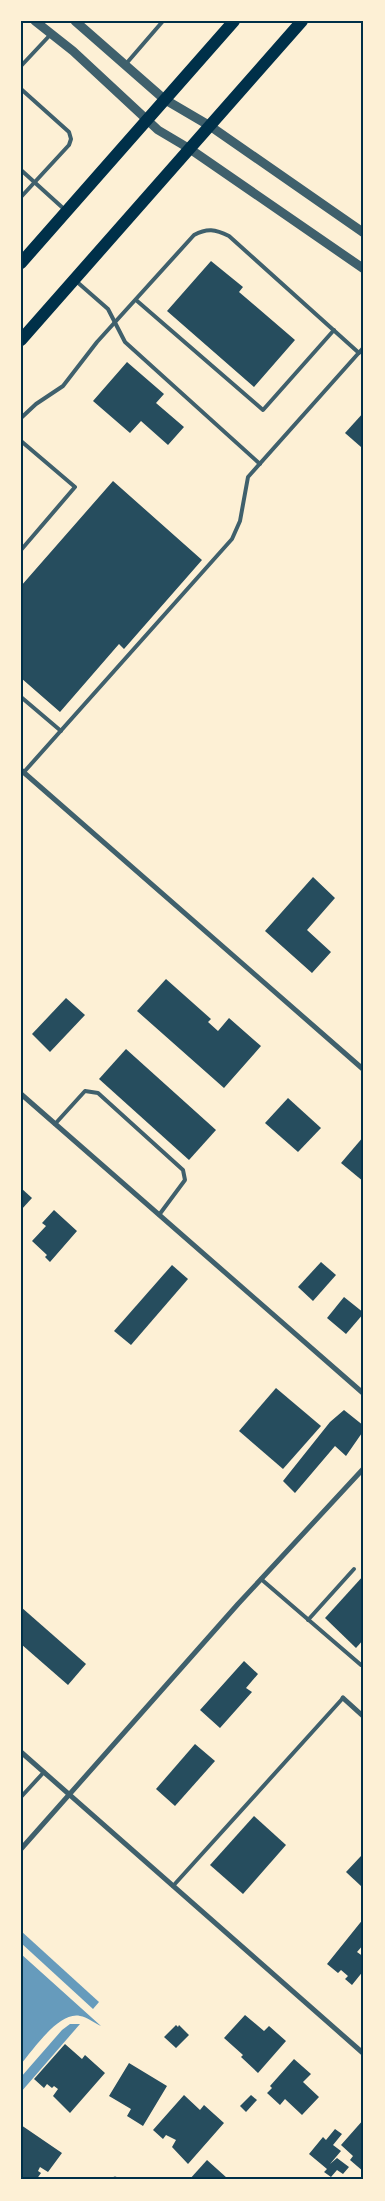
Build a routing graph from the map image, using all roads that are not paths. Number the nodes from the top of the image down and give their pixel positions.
1 (35, 21) edge
2 (75, 21) edge
3 (163, 21) edge
4 (234, 21) edge
5 (302, 21) edge
6 (51, 34) junction
7 (125, 65) junction
8 (21, 66) edge
9 (21, 89) edge
10 (164, 99) junction
11 (147, 119) junction
12 (210, 126) junction
13 (190, 149) junction
14 (21, 170) edge
15 (34, 182) junction
16 (21, 196) edge
17 (66, 212) junction
18 (364, 233) edge
19 (21, 263) edge
20 (364, 269) edge
21 (74, 280) junction
22 (136, 300) junction
23 (115, 323) junction
24 (334, 330) junction
25 (21, 340) edge
26 (364, 347) edge
27 (359, 353) junction
28 (21, 418) edge
29 (21, 441) edge
30 (260, 464) junction
31 (21, 550) edge
32 (21, 697) edge
33 (61, 731) junction
34 (23, 771) edge
35 (364, 1070) edge
36 (22, 1095) edge
37 (55, 1124) junction
38 (159, 1215) junction
39 (364, 1394) edge
40 (364, 1468) edge
41 (354, 1569) dead end
42 (261, 1580) junction
43 (308, 1620) junction
44 (364, 1662) edge
45 (343, 1698) joint
46 (364, 1717) edge
47 (21, 1752) edge
48 (44, 1772) junction
49 (70, 1795) junction
50 (21, 1796) edge
51 (21, 1849) edge
52 (173, 1886) junction
53 (364, 2054) edge

1 - 6 street
2 - 7 street
3 - 7 lane
4 - 10 main road
5 - 12 main road
6 - 8 lane
6 - 11 street
7 - 10 street
9 - 15 lane
10 - 11 main road
10 - 12 street
11 - 13 street
11 - 17 main road
12 - 13 main road
12 - 18 street
13 - 20 street
13 - 21 main road
14 - 15 lane
15 - 16 lane
15 - 17 lane
17 - 19 main road
21 - 23 lane
21 - 25 main road
22 - 23 lane
22 - 24 lane
22 - 24 lane
23 - 28 lane
23 - 30 lane
24 - 27 lane
26 - 27 lane
27 - 30 lane
29 - 31 lane
30 - 33 lane
32 - 33 lane
33 - 34 lane
34 - 35 street
36 - 37 street
37 - 38 street
37 - 38 lane
38 - 39 street
40 - 42 street
41 - 43 lane
42 - 43 lane
42 - 49 street
43 - 44 lane
45 - 46 street
45 - 52 lane
47 - 48 street
48 - 49 street
48 - 50 lane
49 - 51 street
49 - 52 street
52 - 53 street

